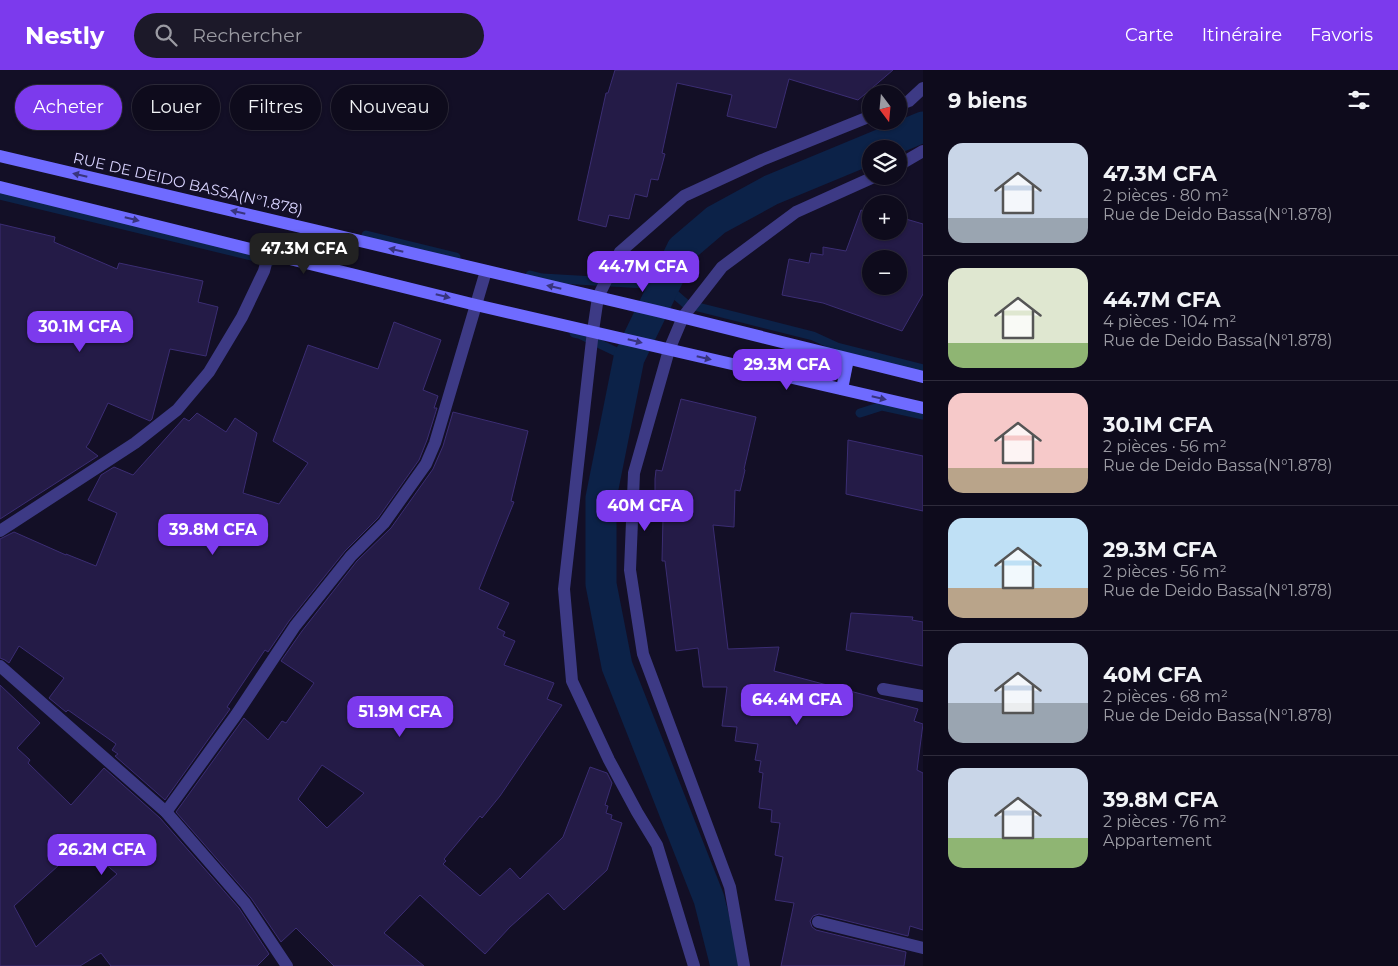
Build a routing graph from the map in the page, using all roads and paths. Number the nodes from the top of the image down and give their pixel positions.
1 (923, 88) edge
2 (908, 101) edge
3 (862, 120) edge
4 (923, 151) edge
5 (0, 156) edge
6 (907, 160) edge
7 (862, 182) edge
8 (0, 187) edge
9 (269, 252) junction
10 (486, 271) junction
11 (598, 297) junction
12 (476, 305) junction
13 (683, 317) junction
14 (592, 332) junction
15 (670, 350) junction
16 (848, 359) junction
17 (923, 377) edge
18 (842, 390) junction
19 (923, 408) edge
20 (0, 531) edge
21 (0, 666) edge
22 (883, 689) dead end
23 (923, 696) edge
24 (166, 812) junction
25 (818, 922) dead end
26 (923, 948) edge
27 (287, 966) edge
28 (694, 966) edge
29 (744, 966) edge

1 - 2 street
3 - 11 street
4 - 6 street
10 -> 5 main road, RUE DE DEIDO BASSA(N°1.878)
7 - 13 street
8 -> 9 main road
9 -> 12 main road
9 - 20 street
11 -> 10 main road, RUE DE DEIDO BASSA(N°1.878)
10 - 12 street
11 - 13 main road, RUE DE DEIDO BASSA(N°1.878)
11 - 14 street
12 - 14 main road
12 - 24 street
13 - 15 street
13 - 16 main road, RUE DE DEIDO BASSA(N°1.878)
14 -> 15 main road
14 - 28 street
15 -> 18 main road
15 - 29 street
16 - 17 main road, RUE DE DEIDO BASSA(N°1.878)
16 - 18 main road
18 -> 19 main road
21 - 24 street
22 - 23 street
24 - 27 street
25 - 26 street

